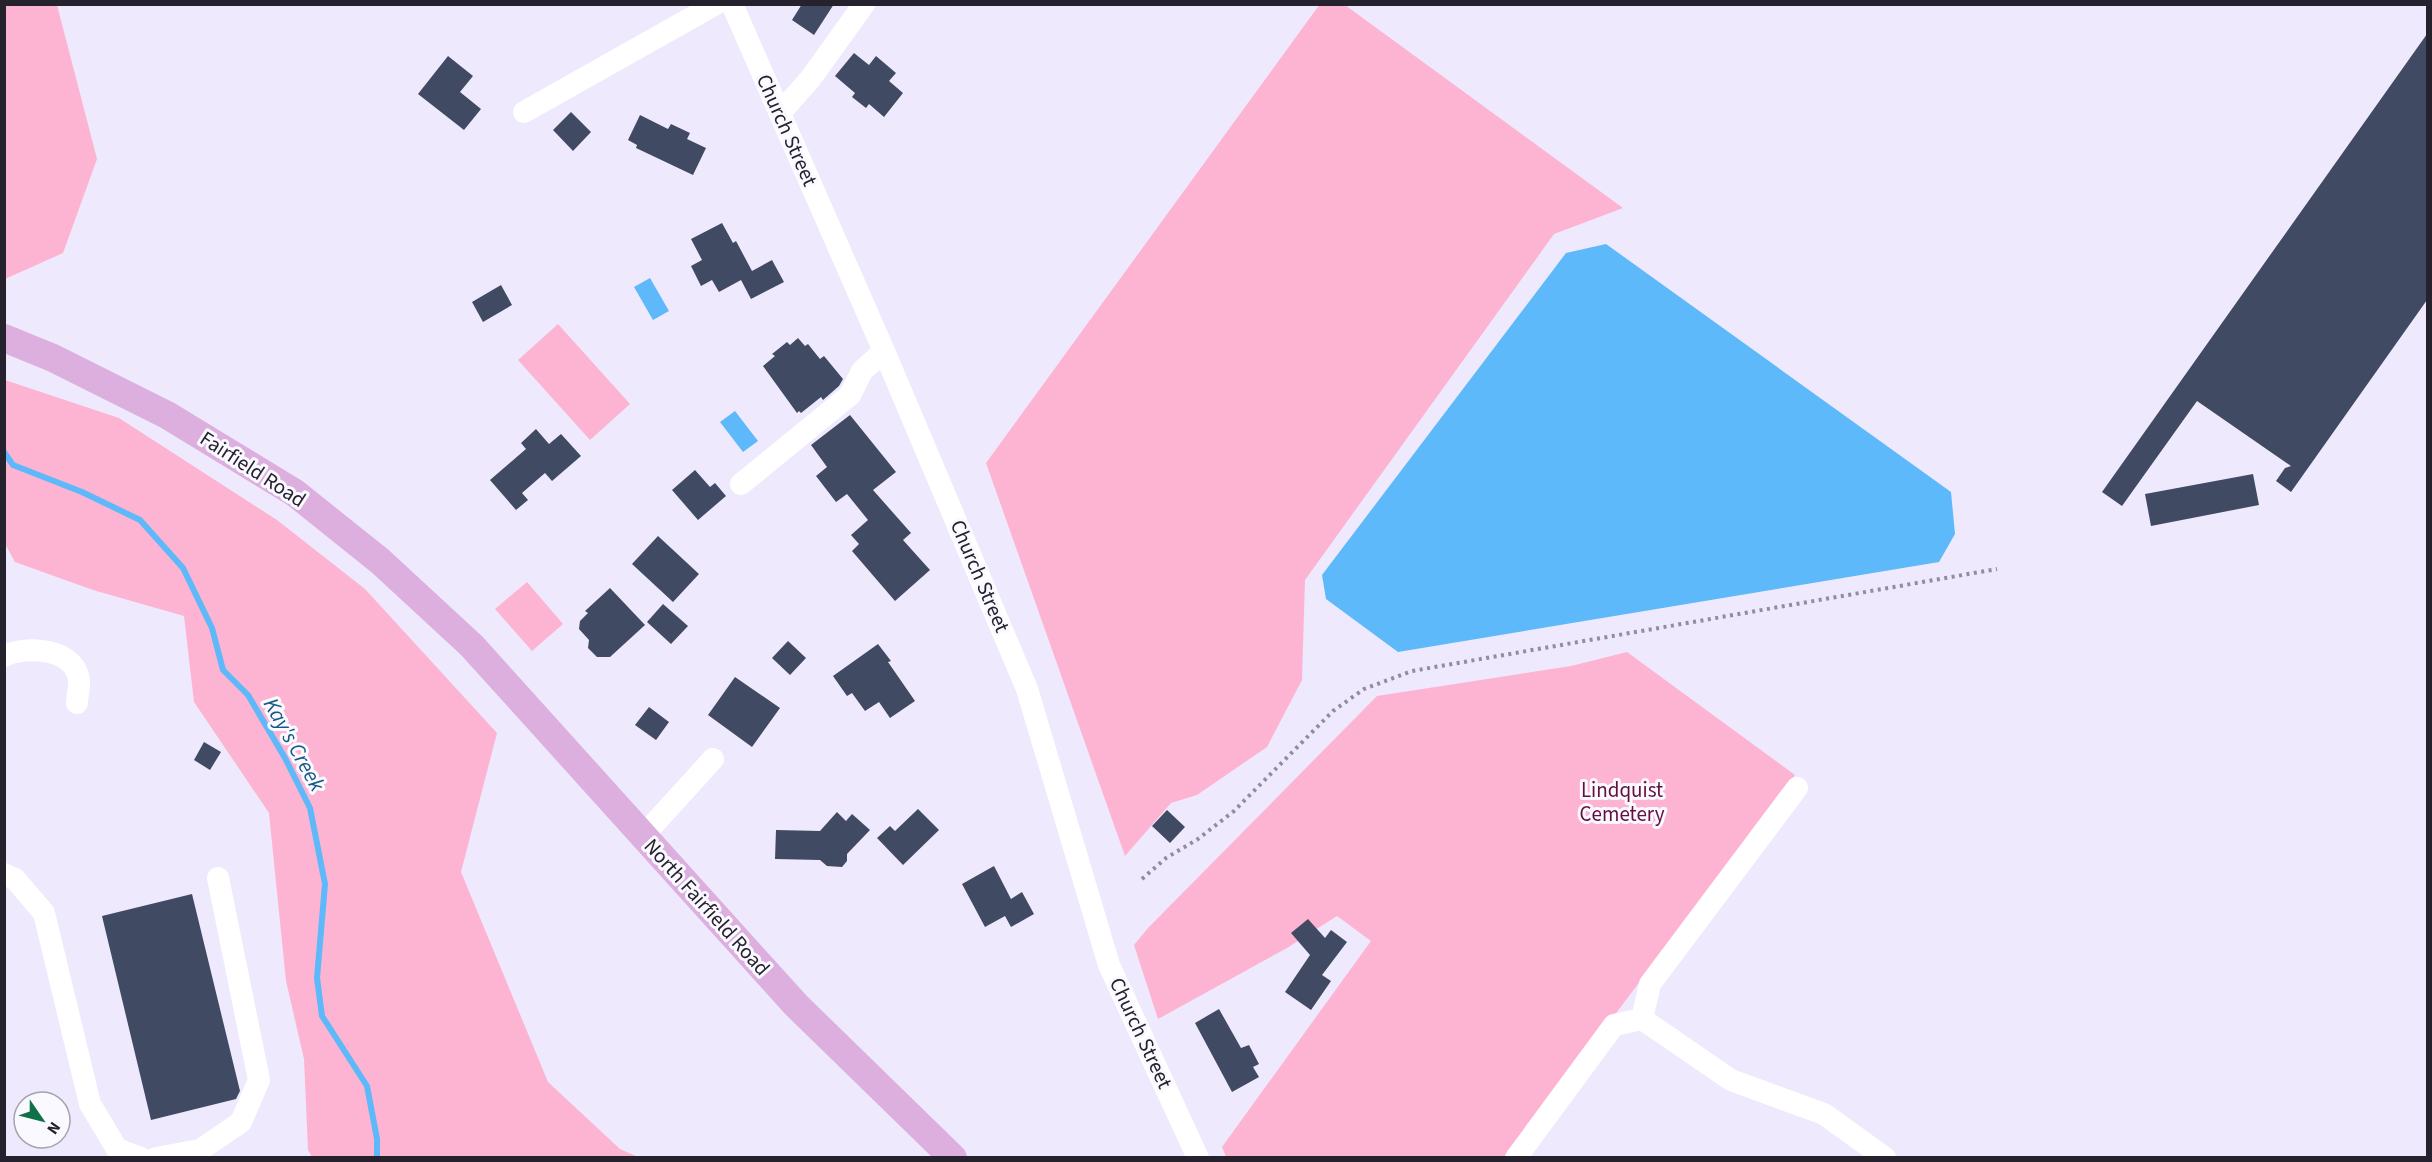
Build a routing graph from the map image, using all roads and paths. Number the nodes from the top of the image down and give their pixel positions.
1 (716, 4) edge
2 (732, 4) edge
3 (864, 4) edge
4 (524, 112) dead end
5 (780, 113) junction
6 (4, 338) edge
7 (884, 351) junction
8 (741, 484) dead end
9 (1997, 569) dead end
10 (472, 646) joint
11 (4, 656) edge
12 (77, 703) dead end
13 (713, 759) dead end
14 (1797, 788) dead end
15 (643, 836) junction
16 (4, 874) edge
17 (218, 878) dead end
18 (1142, 879) dead end
19 (1642, 1018) junction
20 (141, 1158) edge
21 (156, 1158) edge
22 (953, 1158) edge
23 (1198, 1158) edge
24 (1516, 1158) edge
25 (1885, 1158) edge

1 - 4 street
2 - 5 street, Church Street
3 - 5 street
5 - 7 street, Church Street
6 - 10 main road, Fairfield Road
7 - 8 street
7 - 23 street, Church Street
9 - 18 path
10 - 15 main road, North Fairfield Road
11 - 12 street
13 - 15 street
14 - 19 street
15 - 22 main road, North Fairfield Road
16 - 20 street
17 - 21 street
19 - 24 street
19 - 25 street

